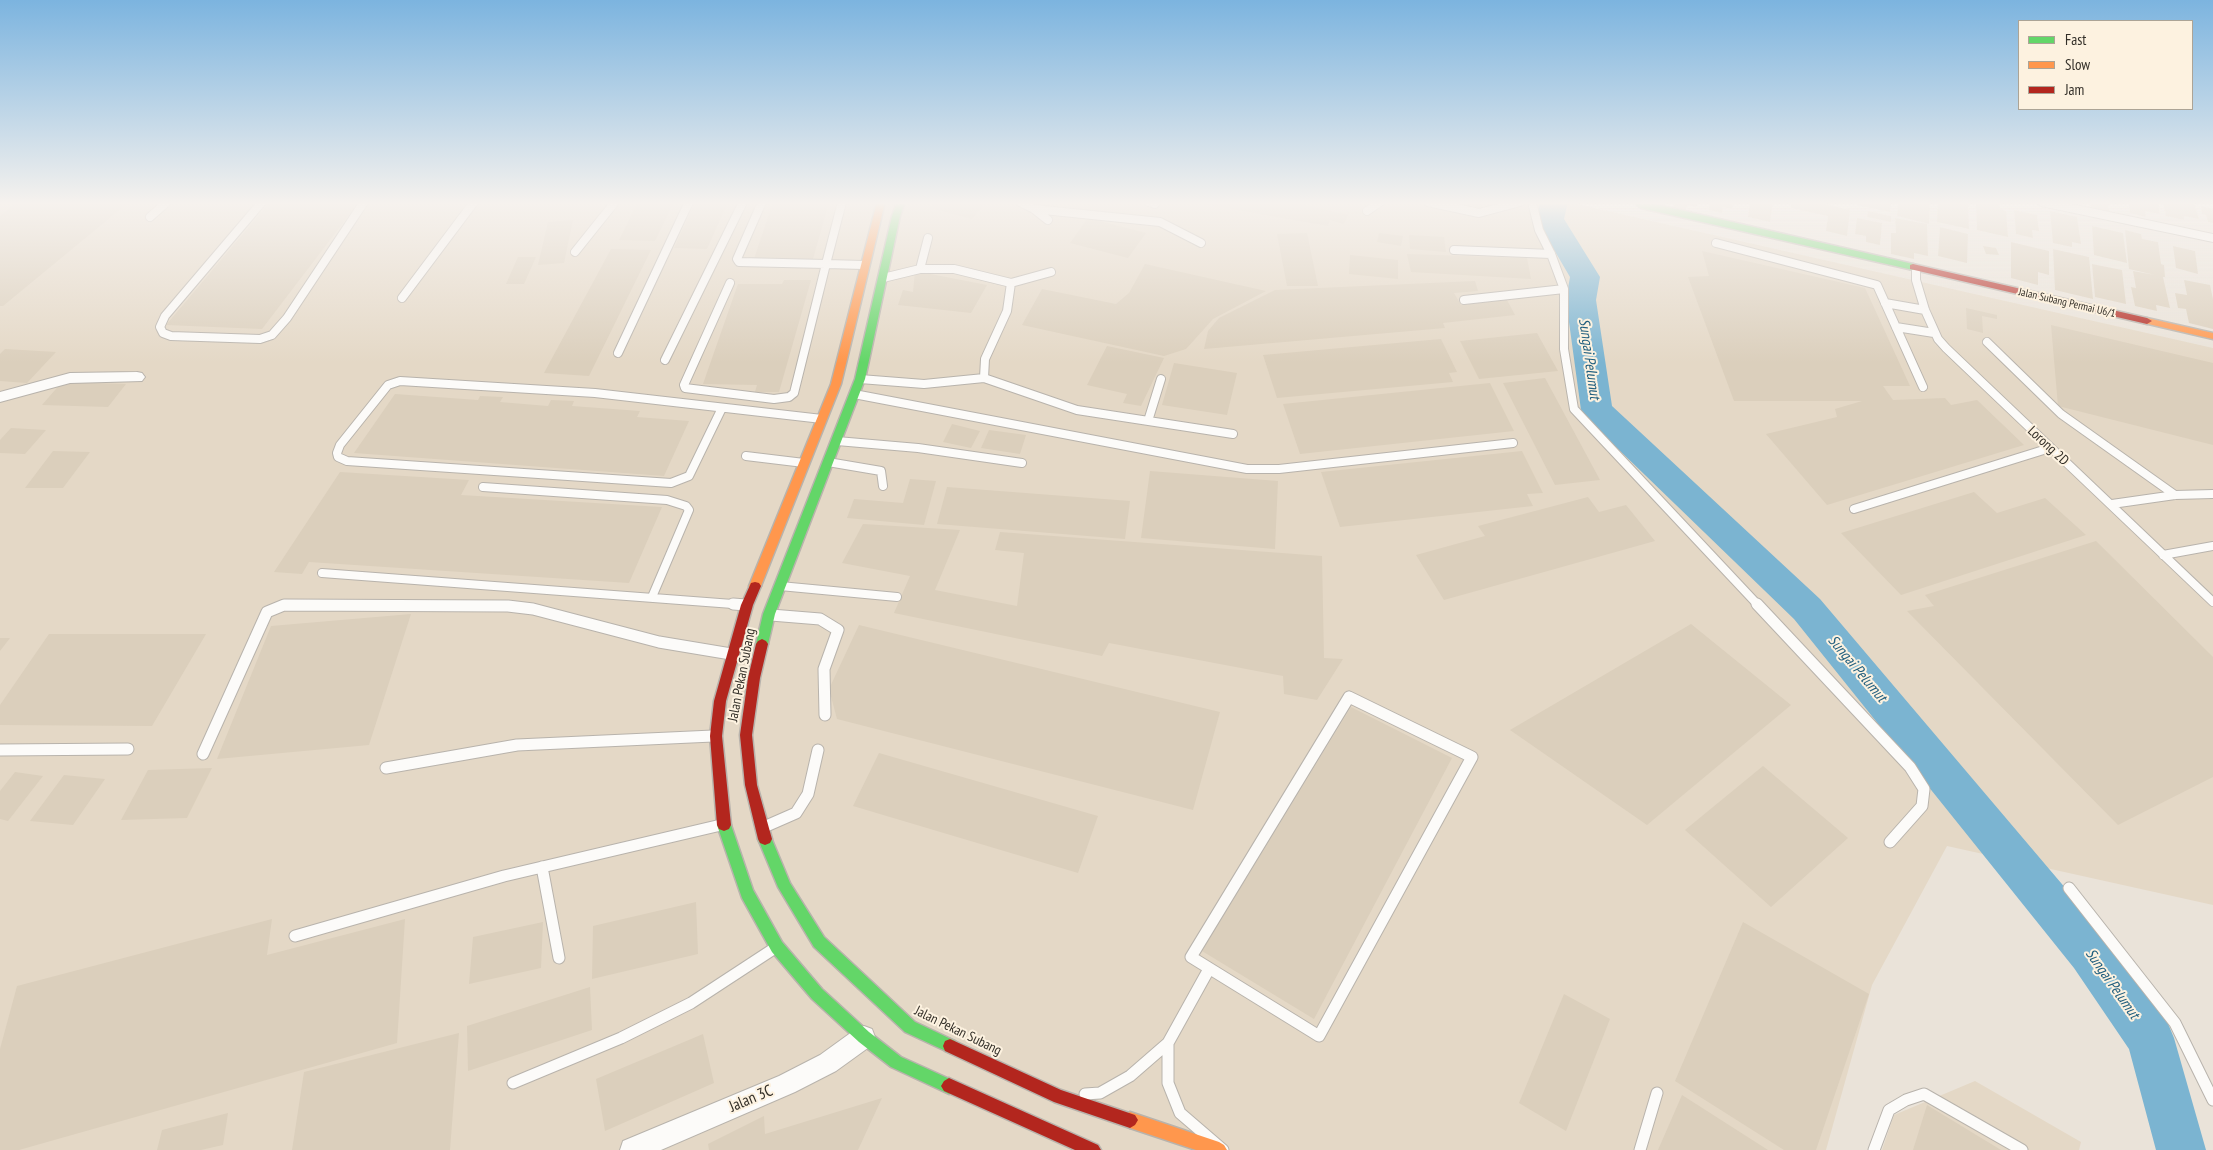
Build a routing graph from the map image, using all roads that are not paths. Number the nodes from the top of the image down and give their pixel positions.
1 (216, 256) edge
2 (328, 256) edge
3 (434, 256) edge
4 (664, 256) edge
5 (717, 256) edge
6 (738, 256) edge
7 (828, 256) edge
8 (866, 256) edge
9 (887, 256) edge
10 (923, 256) edge
11 (1552, 256) edge
12 (1762, 256) edge
13 (1856, 256) edge
14 (826, 264) junction
15 (864, 265) junction
16 (920, 269) junction
17 (1916, 270) junction
18 (1051, 272) dead end
19 (882, 278) junction
20 (730, 283) dead end
21 (1011, 283) junction
22 (1564, 289) junction
23 (402, 298) dead end
24 (1464, 300) dead end
25 (1885, 303) junction
26 (1925, 310) junction
27 (1896, 327) junction
28 (1934, 333) junction
29 (2213, 336) edge
30 (1987, 342) dead end
31 (618, 353) dead end
32 (665, 360) dead end
33 (137, 377) dead end
34 (984, 378) junction
35 (860, 379) junction
36 (1161, 379) dead end
37 (1923, 387) dead end
38 (854, 394) junction
39 (0, 397) edge
40 (722, 408) junction
41 (822, 418) junction
42 (1148, 421) junction
43 (1233, 434) dead end
44 (837, 441) junction
45 (1513, 443) dead end
46 (2050, 448) junction
47 (746, 456) dead end
48 (828, 462) junction
49 (804, 463) junction
50 (1022, 463) dead end
51 (483, 486) dead end
52 (883, 486) dead end
53 (2213, 494) edge
54 (2175, 495) junction
55 (2112, 504) junction
56 (1854, 509) dead end
57 (2213, 546) edge
58 (2163, 555) junction
59 (322, 573) dead end
60 (779, 586) junction
61 (652, 598) junction
62 (897, 598) dead end
63 (2213, 602) edge
64 (747, 605) junction
65 (769, 614) junction
66 (732, 654) junction
67 (825, 714) dead end
68 (716, 736) junction
69 (128, 749) dead end
70 (0, 750) edge
71 (818, 750) dead end
72 (203, 754) dead end
73 (386, 768) dead end
74 (724, 825) junction
75 (761, 828) junction
76 (1890, 842) dead end
77 (542, 867) junction
78 (2069, 888) dead end
79 (296, 936) dead end
80 (777, 946) junction
81 (558, 958) dead end
82 (1209, 969) junction
83 (864, 1037) junction
84 (1168, 1043) junction
85 (513, 1083) dead end
86 (1657, 1093) dead end
87 (1059, 1097) junction
88 (2213, 1100) edge
89 (632, 1150) edge
90 (1093, 1150) edge
91 (1219, 1150) edge
92 (1223, 1150) edge
93 (1640, 1150) edge
94 (1874, 1150) edge
95 (2022, 1150) edge

1 - 2 lane
3 - 23 lane
4 - 31 lane
5 - 32 lane
6 - 14 lane
7 - 14 lane
8 - 15 main road, Jalan Pekan Subang
9 - 19 main road, Jalan Pekan Subang
10 - 16 lane
11 - 22 lane
12 - 25 lane
13 - 17 main road, Jalan Subang Permai U6/1
14 - 15 lane
14 - 20 lane
15 - 41 main road, Jalan Pekan Subang
16 - 19 lane
16 - 21 lane
17 - 26 lane, Lorong 2D
17 - 29 main road, Jalan Subang Permai U6/1
18 - 21 lane
19 - 35 main road, Jalan Pekan Subang
21 - 34 lane
22 - 24 lane
22 - 76 lane
25 - 26 lane
25 - 27 lane
26 - 28 lane, Lorong 2D
27 - 28 lane
27 - 37 lane
28 - 46 lane, Lorong 2D
30 - 54 lane
33 - 39 street
34 - 35 lane
34 - 42 lane
35 - 38 main road, Jalan Pekan Subang
36 - 42 lane
38 - 44 main road, Jalan Pekan Subang
38 - 45 lane
40 - 40 lane
40 - 41 lane
41 - 49 main road, Jalan Pekan Subang
42 - 43 lane
44 - 48 main road, Jalan Pekan Subang
44 - 50 lane
46 - 55 lane, Lorong 2D
46 - 56 lane
47 - 49 lane
48 - 52 lane
48 - 60 main road, Jalan Pekan Subang
49 - 64 main road, Jalan Pekan Subang
51 - 61 lane
53 - 54 lane
54 - 55 lane
55 - 58 lane, Lorong 2D
57 - 58 lane
58 - 63 lane, Lorong 2D
59 - 61 lane
60 - 62 lane
60 - 65 main road, Jalan Pekan Subang
61 - 64 lane
64 - 66 main road, Jalan Pekan Subang
65 - 67 lane
65 - 75 main road, Jalan Pekan Subang
66 - 68 main road, Jalan Pekan Subang
66 - 72 lane
68 - 73 lane
68 - 74 main road, Jalan Pekan Subang
69 - 70 lane
71 - 75 lane
74 - 77 lane
74 - 80 main road, Jalan Pekan Subang
75 - 87 main road, Jalan Pekan Subang
77 - 79 lane
77 - 81 lane
78 - 88 lane
80 - 83 main road, Jalan Pekan Subang
80 - 85 lane
82 - 82 lane
82 - 84 lane
83 - 89 street, Jalan 3C
83 - 90 main road, Jalan Pekan Subang
84 - 87 lane
84 - 92 lane
86 - 93 lane
87 - 91 main road, Jalan Pekan Subang
94 - 95 lane

